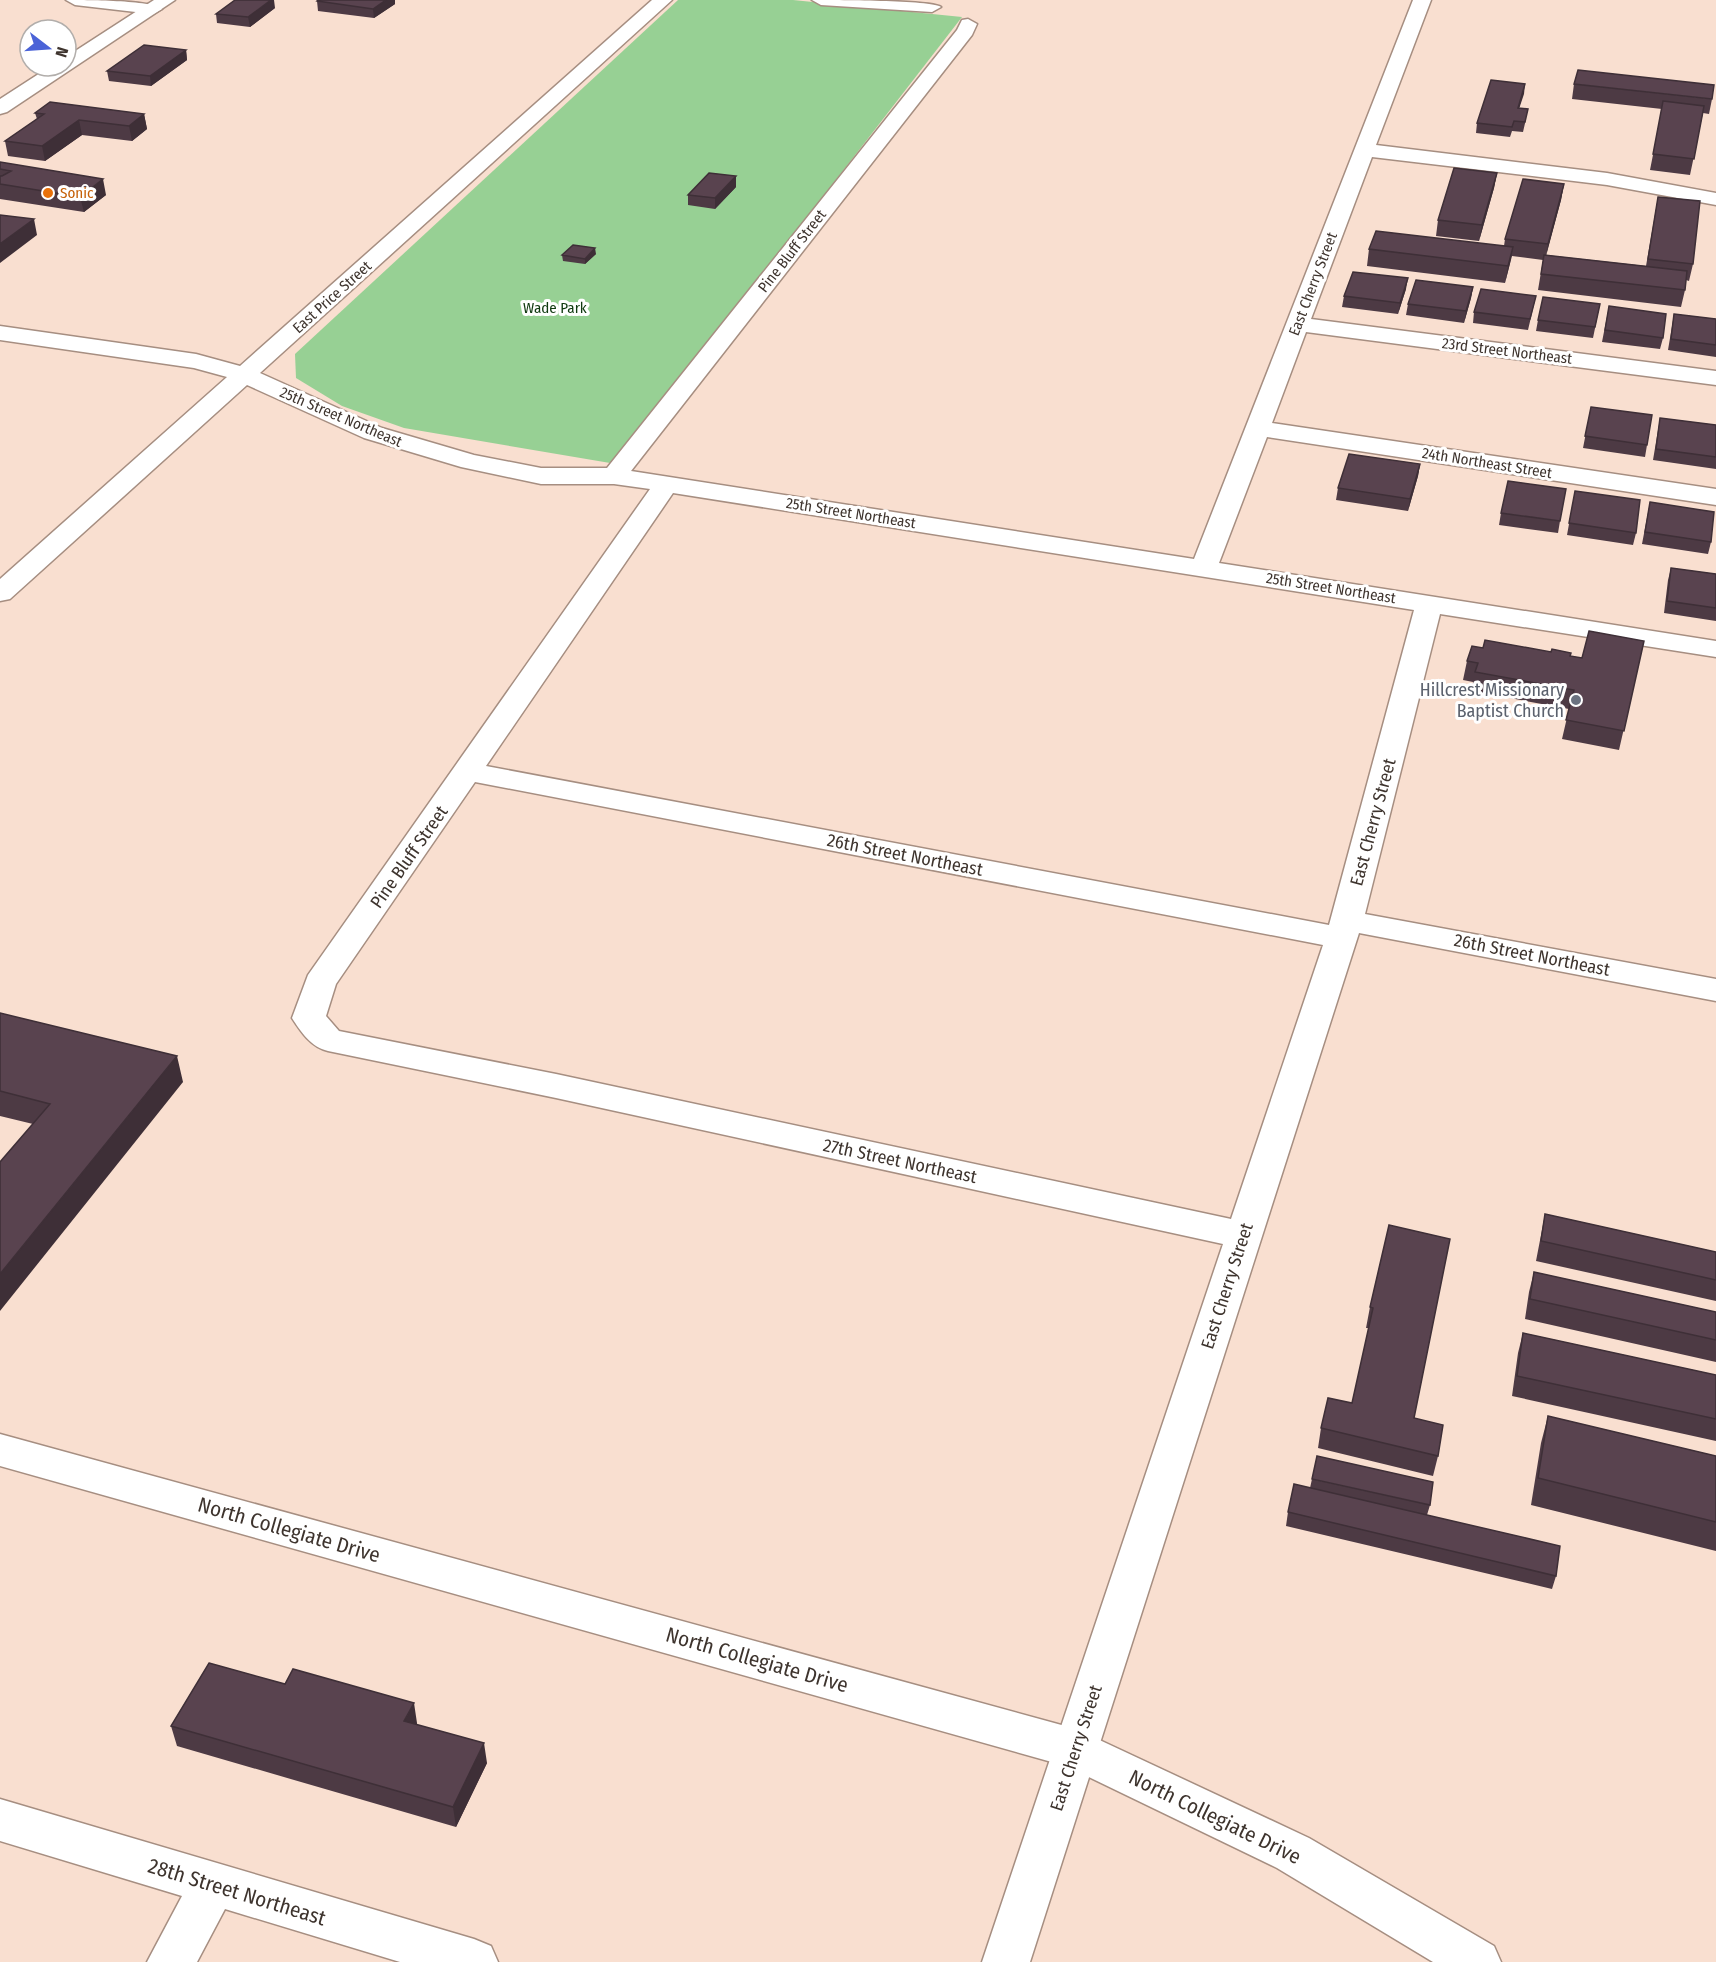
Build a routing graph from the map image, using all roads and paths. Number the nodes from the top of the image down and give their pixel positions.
1 (75, 0) edge
2 (663, 0) edge
3 (821, 0) edge
4 (1422, 0) edge
5 (159, 4) edge
6 (932, 7) dead end
7 (968, 24) dead end
8 (78, 57) edge
9 (45, 78) edge
10 (0, 108) edge
11 (1364, 150) junction
12 (1716, 199) edge
13 (1298, 324) junction
14 (0, 333) edge
15 (245, 375) junction
16 (1716, 378) edge
17 (1258, 428) junction
18 (614, 476) junction
19 (666, 485) junction
20 (1716, 497) edge
21 (1204, 568) junction
22 (0, 593) edge
23 (1429, 604) junction
24 (1716, 649) edge
25 (469, 772) junction
26 (1344, 929) junction
27 (1716, 990) edge
28 (556, 1086) joint
29 (1244, 1235) junction
30 (0, 1450) edge
31 (1076, 1749) junction
32 (0, 1820) edge
33 (213, 1885) junction
34 (171, 1962) edge
35 (474, 1962) edge
36 (1006, 1962) edge
37 (1477, 1962) edge

1 - 5 street
2 - 15 street, East Price Street
3 - 6 street
4 - 11 street, East Cherry Street
5 - 8 street
7 - 18 street, Pine Bluff Street
9 - 10 street
11 - 12 street
11 - 13 street, East Cherry Street
13 - 16 street, 23rd Street Northeast
13 - 17 street, East Cherry Street
14 - 15 street, 25th Street Northeast
15 - 18 street, 25th Street Northeast
15 - 22 street, East Price Street
17 - 20 street, 24th Northeast Street
17 - 21 street, East Cherry Street
18 - 19 street, 25th Street Northeast
19 - 21 street, 25th Street Northeast
19 - 25 street, Pine Bluff Street
21 - 23 street, 25th Street Northeast
23 - 24 street, 25th Street Northeast
23 - 26 street, East Cherry Street
25 - 26 street, 26th Street Northeast
25 - 28 street, Pine Bluff Street
26 - 27 street, 26th Street Northeast
26 - 29 street, East Cherry Street
28 - 29 street, 27th Street Northeast
29 - 31 street, East Cherry Street
30 - 31 street, North Collegiate Drive
31 - 36 street, East Cherry Street
31 - 37 street, North Collegiate Drive
32 - 33 street, 28th Street Northeast
33 - 34 street
33 - 35 street, 28th Street Northeast

